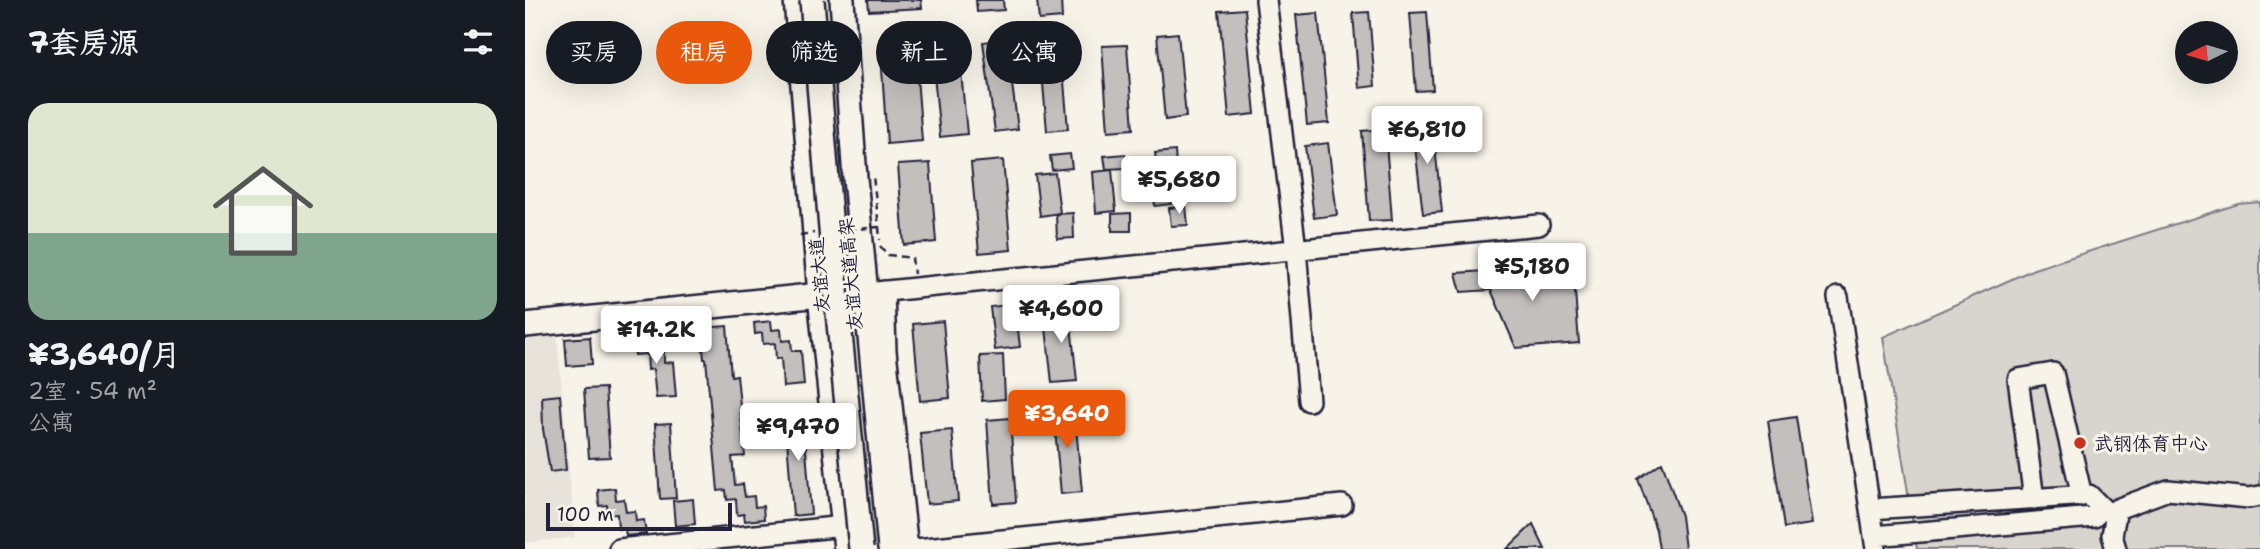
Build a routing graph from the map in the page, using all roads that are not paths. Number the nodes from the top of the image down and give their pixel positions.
1 (796, 0) edge
2 (812, 0) edge
3 (827, 0) edge
4 (842, 0) edge
5 (1266, 0) edge
6 (1539, 225) dead end
7 (1296, 250) junction
8 (875, 292) junction
9 (820, 295) junction
10 (1838, 298) dead end
11 (525, 325) edge
12 (1309, 401) dead end
13 (2082, 496) junction
14 (2260, 496) edge
15 (2034, 499) junction
16 (1342, 505) dead end
17 (1870, 509) junction
18 (2110, 509) junction
19 (846, 538) edge
20 (1875, 542) edge
21 (619, 549) edge
22 (861, 549) edge
23 (874, 549) edge
24 (890, 549) edge
25 (908, 549) edge
26 (916, 549) edge
27 (2116, 549) edge

1 - 9 main road, 友谊大道
2 - 22 main road, 友谊大道高架, bridge
3 - 23 main road, 友谊大道高架
4 - 8 main road
5 - 7 street
6 - 7 street
7 - 8 street
7 - 12 street
8 - 9 street
8 - 24 main road
8 - 25 street
9 - 11 main road
9 - 19 main road, 友谊大道
10 - 17 street
13 - 15 street
13 - 15 street
13 - 18 street
14 - 18 street
15 - 17 street
16 - 26 street
17 - 20 street
18 - 20 street
18 - 27 street
19 - 21 street

